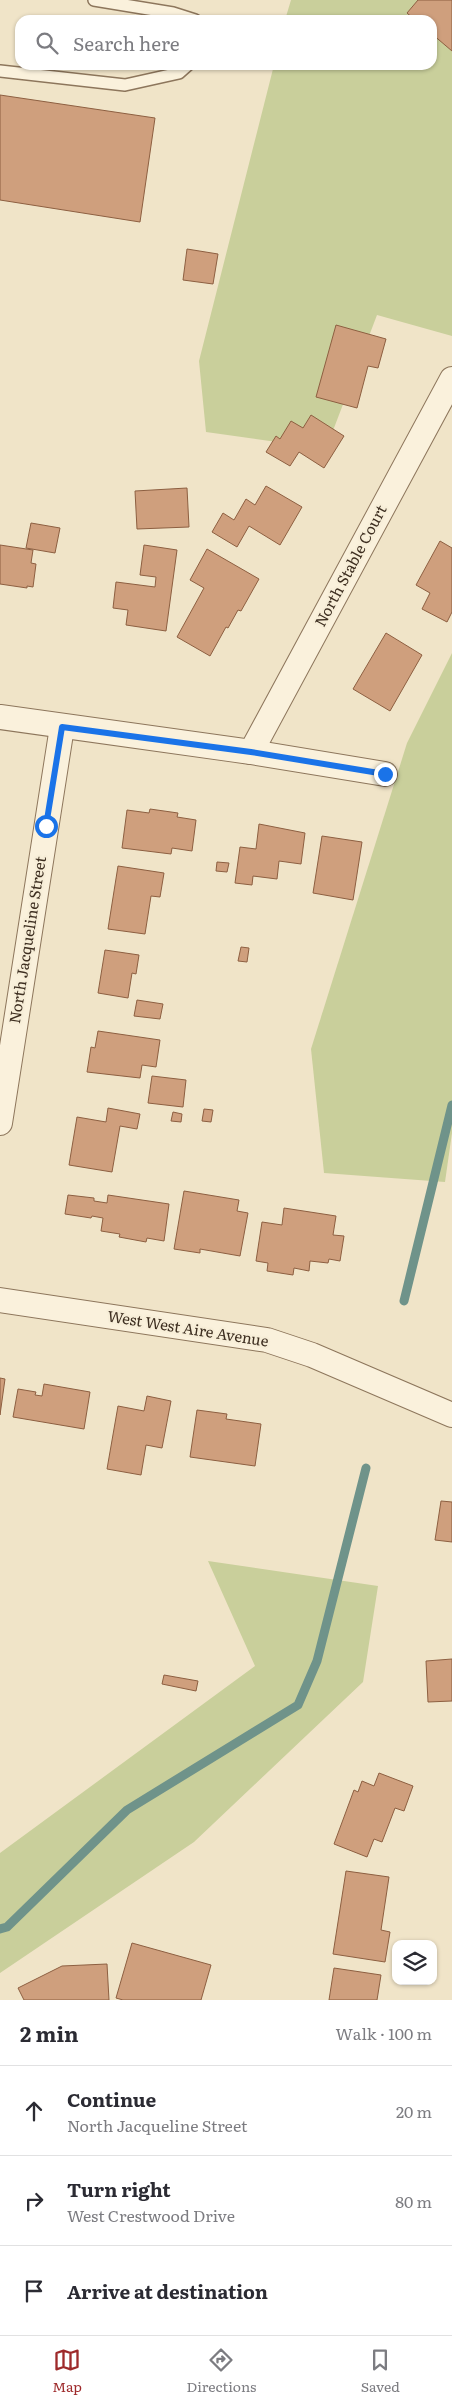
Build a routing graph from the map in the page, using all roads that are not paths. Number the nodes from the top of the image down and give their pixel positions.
1 (94, 0) edge
2 (179, 15) edge
3 (182, 70) edge
4 (0, 71) edge
5 (452, 379) edge
6 (0, 717) edge
7 (62, 727) junction
8 (251, 752) junction
9 (385, 774) dead end
10 (0, 1123) edge
11 (0, 1300) edge
12 (452, 1415) edge

1 - 2 lane
3 - 4 lane
5 - 8 street, North Stable Court
6 - 7 street
7 - 8 street
7 - 10 street, North Jacqueline Street
8 - 9 street
11 - 12 street, West West Aire Avenue

